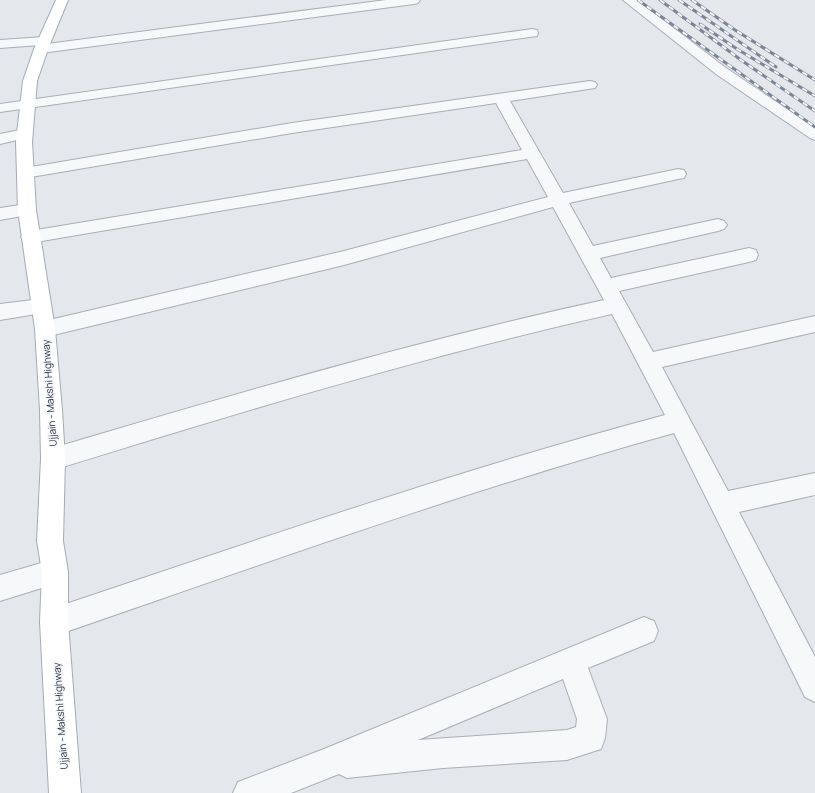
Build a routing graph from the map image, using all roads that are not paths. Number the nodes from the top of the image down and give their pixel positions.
1 (62, 0) edge
2 (414, 0) edge
3 (629, 0) edge
4 (532, 33) dead end
5 (0, 44) edge
6 (42, 45) junction
7 (590, 85) dead end
8 (500, 97) junction
9 (28, 105) junction
10 (0, 108) edge
11 (25, 134) junction
12 (815, 135) edge
13 (0, 139) edge
14 (531, 153) junction
15 (25, 173) junction
16 (678, 174) dead end
17 (558, 200) junction
18 (27, 210) junction
19 (0, 214) edge
20 (718, 225) dead end
21 (30, 236) junction
22 (589, 254) junction
23 (749, 255) dead end
24 (607, 286) junction
25 (617, 305) junction
26 (40, 307) junction
27 (0, 312) edge
28 (815, 324) edge
29 (45, 329) junction
30 (648, 362) junction
31 (680, 421) junction
32 (53, 459) junction
33 (815, 484) edge
34 (721, 504) junction
35 (55, 572) junction
36 (0, 588) edge
37 (54, 622) junction
38 (644, 631) dead end
39 (571, 661) junction
40 (815, 686) edge
41 (326, 764) junction
42 (65, 793) edge
43 (249, 793) edge

1 - 6 main road, Ujjain - Makshi Highway
2 - 6 street
3 - 12 street
4 - 9 street
5 - 6 street
6 - 9 main road, Ujjain - Makshi Highway
7 - 8 street
8 - 14 street
8 - 15 street
9 - 10 street
9 - 11 main road, Ujjain - Makshi Highway
11 - 13 street
11 - 15 main road, Ujjain - Makshi Highway
14 - 17 street
14 - 21 street
15 - 18 main road, Ujjain - Makshi Highway
16 - 17 street
17 - 22 street
17 - 29 street
18 - 19 street
18 - 21 main road, Ujjain - Makshi Highway
20 - 22 street
21 - 26 main road, Ujjain - Makshi Highway
22 - 24 street
23 - 24 street
24 - 25 street
25 - 30 street
25 - 32 street
26 - 27 street
26 - 29 main road, Ujjain - Makshi Highway
28 - 30 street
29 - 32 main road, Ujjain - Makshi Highway
30 - 31 street
31 - 34 street
31 - 37 street
32 - 35 main road, Ujjain - Makshi Highway
33 - 34 street
34 - 40 street
35 - 36 street
35 - 37 main road, Ujjain - Makshi Highway
37 - 42 main road, Ujjain - Makshi Highway
38 - 39 street
39 - 41 street
39 - 41 street
41 - 43 street

